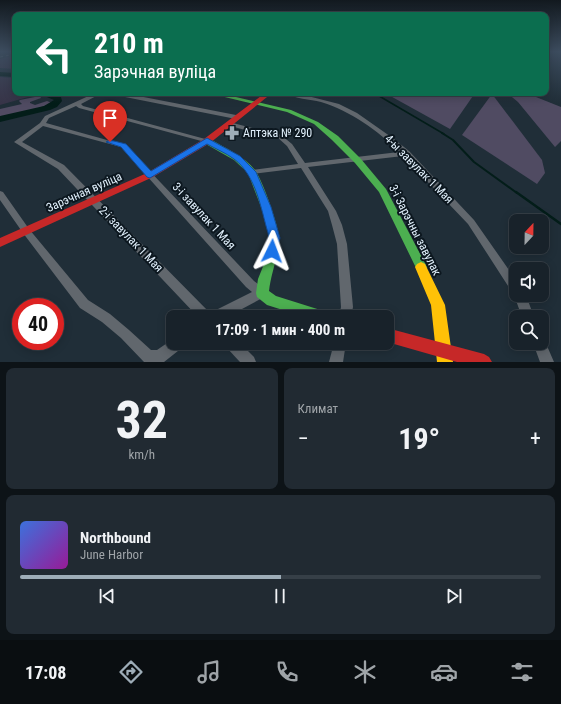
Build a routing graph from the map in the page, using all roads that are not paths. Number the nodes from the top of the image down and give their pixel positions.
1 (93, 96) edge
2 (128, 96) edge
3 (226, 96) edge
4 (264, 96) edge
5 (302, 96) edge
6 (257, 102) junction
7 (78, 104) junction
8 (233, 120) junction
9 (42, 124) junction
10 (207, 141) junction
11 (406, 153) junction
12 (354, 159) junction
13 (303, 166) junction
14 (252, 172) junction
15 (150, 175) junction
16 (0, 194) edge
17 (93, 201) junction
18 (26, 231) junction
19 (0, 243) edge
20 (509, 279) edge
21 (262, 293) junction
22 (199, 310) edge
23 (229, 310) edge
24 (302, 310) edge
25 (346, 310) edge
26 (394, 337) edge
27 (168, 350) edge
28 (238, 350) edge
29 (339, 350) edge
30 (542, 350) edge
31 (445, 351) junction
32 (249, 362) edge
33 (336, 362) edge
34 (445, 362) edge
35 (484, 362) edge
36 (547, 362) edge

1 - 7 street
2 - 8 street
3 - 6 street, 3-і Зарэчны завулак
4 - 6 street, Зарэчная вуліца
5 - 11 street, 4-ы завулак 1 Мая
6 - 8 street, Зарэчная вуліца
6 - 12 street, 3-і Зарэчны завулак
7 - 9 street
7 - 10 street
8 - 10 street, Зарэчная вуліца
8 - 13 street
9 - 15 street, 3-і завулак 1 Мая
9 - 17 street, 2-і завулак 1 Мая
10 - 14 street
10 - 15 street, Зарэчная вуліца
11 - 12 street
11 - 20 street, 4-ы завулак 1 Мая
12 - 13 street
12 - 31 street, 3-і Зарэчны завулак
13 - 14 street
13 - 25 street
14 - 21 street
15 - 17 street, Зарэчная вуліца
15 - 21 street, 3-і завулак 1 Мая
16 - 18 street
17 - 18 street, Зарэчная вуліца
17 - 22 street, 2-і завулак 1 Мая
18 - 19 street, Зарэчная вуліца
18 - 27 street
21 - 23 street
21 - 24 street
26 - 31 street
28 - 32 street
29 - 33 street
30 - 36 street
31 - 34 street, 3-і Зарэчны завулак
31 - 35 street

